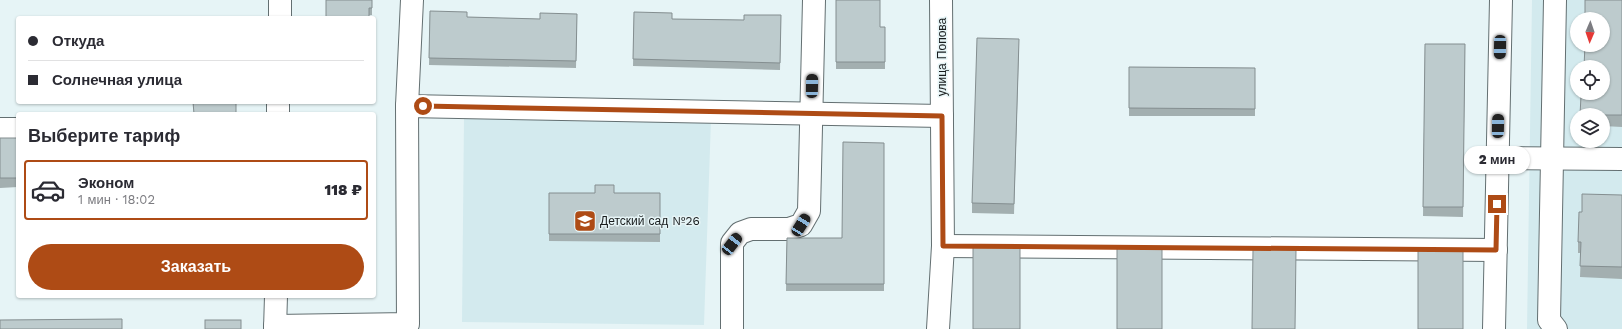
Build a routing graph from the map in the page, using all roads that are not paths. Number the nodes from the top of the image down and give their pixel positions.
1 (280, 0) edge
2 (412, 0) edge
3 (814, 0) edge
4 (941, 0) edge
5 (1501, 0) edge
6 (1555, 0) edge
7 (280, 16) edge
8 (407, 106) junction
9 (811, 114) junction
10 (942, 116) junction
11 (0, 129) edge
12 (16, 129) edge
13 (1498, 158) junction
14 (1551, 158) junction
15 (1622, 158) edge
16 (943, 246) junction
17 (1496, 250) junction
18 (276, 298) edge
19 (275, 327) edge
20 (732, 329) edge
21 (938, 329) edge
22 (1494, 329) edge
23 (1556, 329) edge

1 - 7 street
2 - 8 street
3 - 9 street
4 - 10 street, улица Попова
5 - 13 street
6 - 14 street
8 - 9 street
8 - 19 street
9 - 10 street
9 - 20 street
10 - 16 street, улица Попова
11 - 12 street
13 - 14 street
13 - 17 street
14 - 15 street
14 - 23 street
16 - 17 street
16 - 21 street, улица Попова
17 - 22 street
18 - 19 street

